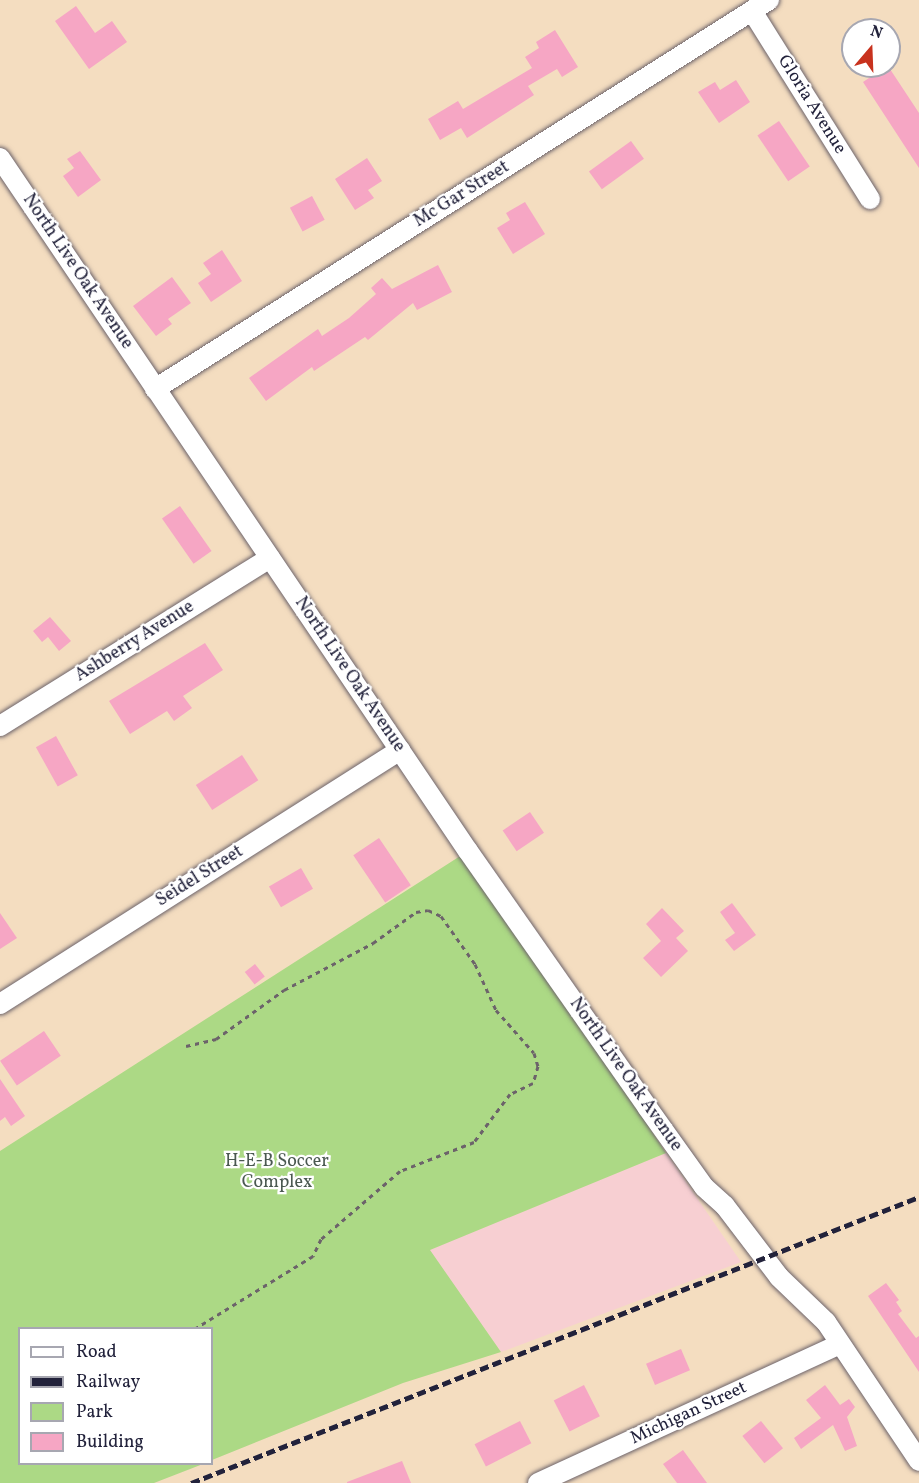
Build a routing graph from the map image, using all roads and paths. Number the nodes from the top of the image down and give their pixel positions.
1 (769, 0) edge
2 (752, 11) junction
3 (0, 158) edge
4 (870, 199) dead end
5 (155, 389) junction
6 (270, 558) junction
7 (0, 726) edge
8 (400, 750) junction
9 (0, 1004) edge
10 (186, 1046) dead end
11 (199, 1327) edge
12 (840, 1344) junction
13 (919, 1461) edge
14 (538, 1483) edge

1 - 2 street, Mc Gar Street
2 - 4 street, Gloria Avenue
2 - 5 street, Mc Gar Street
3 - 5 street, North Live Oak Avenue
5 - 6 street, North Live Oak Avenue
6 - 7 street, Ashberry Avenue
6 - 8 street, North Live Oak Avenue
8 - 9 street, Seidel Street
8 - 12 street, North Live Oak Avenue
10 - 11 path
12 - 13 street, North Live Oak Avenue
12 - 14 street, Michigan Street

